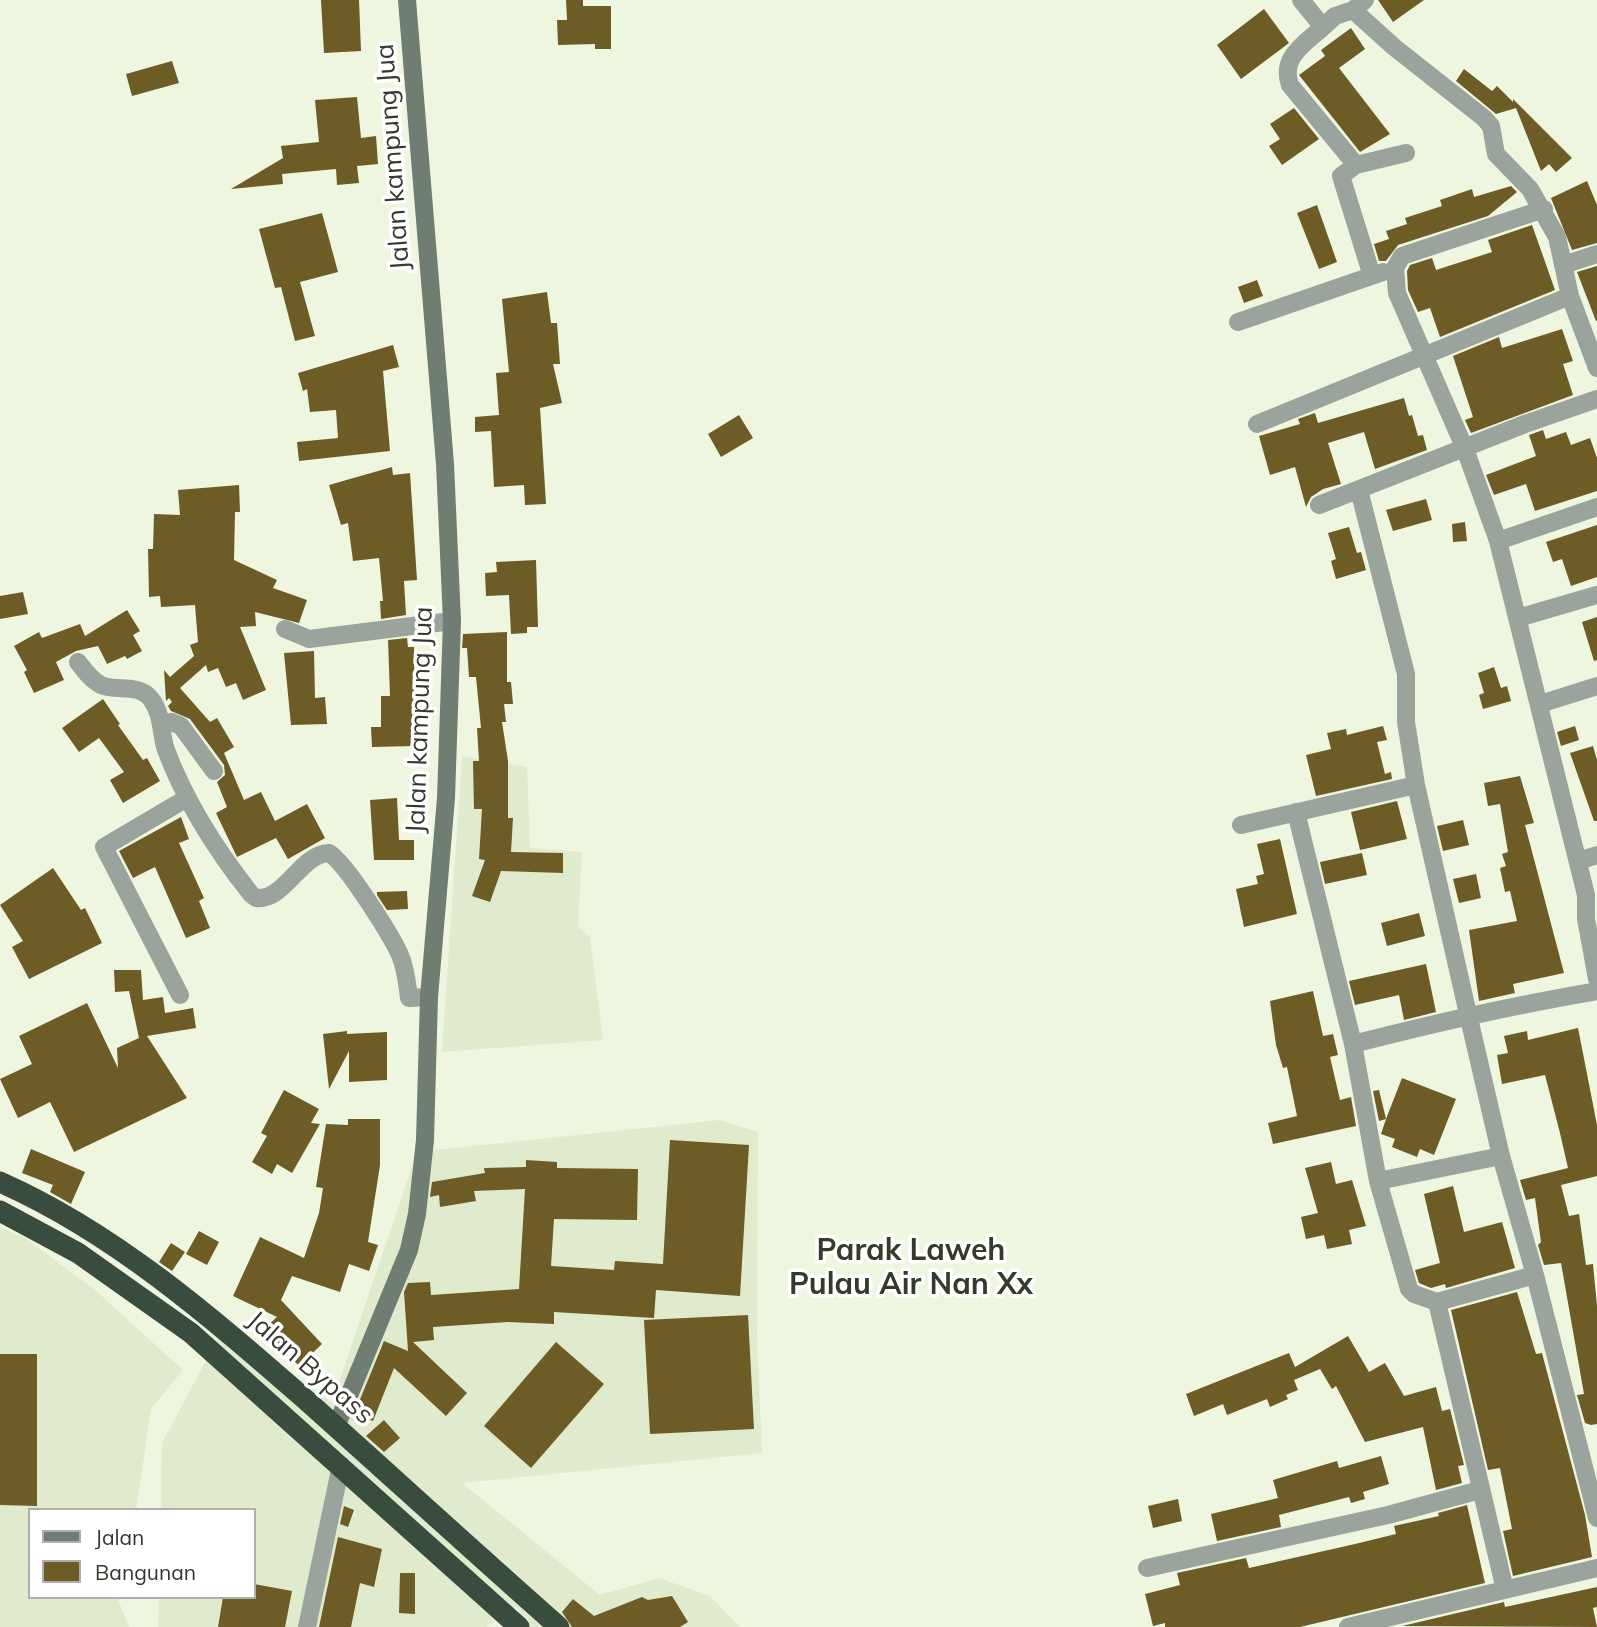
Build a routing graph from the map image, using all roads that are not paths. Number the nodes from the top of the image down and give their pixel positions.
1 (407, 0) edge
2 (1301, 0) edge
3 (1359, 5) edge
4 (1323, 27) junction
5 (1406, 153) dead end
6 (1356, 165) junction
7 (1544, 209) junction
8 (1597, 254) edge
9 (1563, 265) junction
10 (1395, 268) junction
11 (1372, 276) junction
12 (1570, 296) junction
13 (1238, 322) dead end
14 (1592, 338) edge
15 (1423, 355) junction
16 (1597, 368) edge
17 (1597, 399) edge
18 (1257, 424) dead end
19 (1465, 449) junction
20 (1359, 490) junction
21 (1319, 505) dead end
22 (1597, 507) edge
23 (1498, 541) junction
24 (1597, 595) edge
25 (1518, 618) junction
26 (452, 621) junction
27 (285, 629) dead end
28 (78, 662) dead end
29 (1597, 686) edge
30 (1540, 704) junction
31 (162, 723) junction
32 (214, 771) dead end
33 (1416, 785) junction
34 (187, 798) junction
35 (1296, 812) junction
36 (1241, 825) dead end
37 (1597, 855) edge
38 (1578, 861) junction
39 (1586, 895) junction
40 (1597, 913) edge
41 (1597, 979) edge
42 (1597, 991) edge
43 (180, 995) dead end
44 (429, 997) junction
45 (1468, 1014) junction
46 (1353, 1044) junction
47 (1502, 1156) junction
48 (1378, 1181) junction
49 (0, 1182) edge
50 (0, 1211) edge
51 (1535, 1275) junction
52 (1437, 1302) junction
53 (336, 1427) junction
54 (341, 1465) junction
55 (1480, 1490) junction
56 (1597, 1518) edge
57 (1147, 1568) dead end
58 (1597, 1568) edge
59 (1504, 1590) junction
60 (307, 1627) edge
61 (519, 1627) edge
62 (559, 1627) edge
63 (1348, 1627) edge

1 - 26 street, Jalan kampung Jua
2 - 4 street
3 - 4 street
3 - 7 street
4 - 6 street
5 - 6 street
6 - 11 street
7 - 9 street
7 - 10 street
8 - 9 street
9 - 12 street
10 - 11 street
10 - 15 street
11 - 13 street
12 - 14 street
12 - 15 street
14 - 16 street
15 - 18 street
15 - 19 street
17 - 19 street
19 - 20 street
19 - 23 street
20 - 21 street
20 - 33 street
22 - 23 street
23 - 25 street
24 - 25 street
25 - 30 street
26 - 27 street
26 - 44 street, Jalan kampung Jua
28 - 31 street
29 - 30 street
30 - 38 street
31 - 32 street
31 - 34 street
33 - 35 street
33 - 45 street
34 - 43 street
34 - 44 street
35 - 36 street
35 - 46 street
37 - 38 street
38 - 39 street
39 - 40 street
39 - 41 street
42 - 45 street
44 - 53 street, Jalan kampung Jua
45 - 46 street
45 - 47 street
46 - 48 street
47 - 48 street
47 - 51 street
48 - 52 street
49 - 53 highway, Jalan Bypass
50 - 54 highway, Jalan Bypass
51 - 52 street
51 - 56 street
52 - 55 street
53 - 62 highway, Jalan Bypass
54 - 60 street
54 - 61 highway, Jalan Bypass
55 - 57 street
55 - 59 street
58 - 59 street
59 - 63 street

